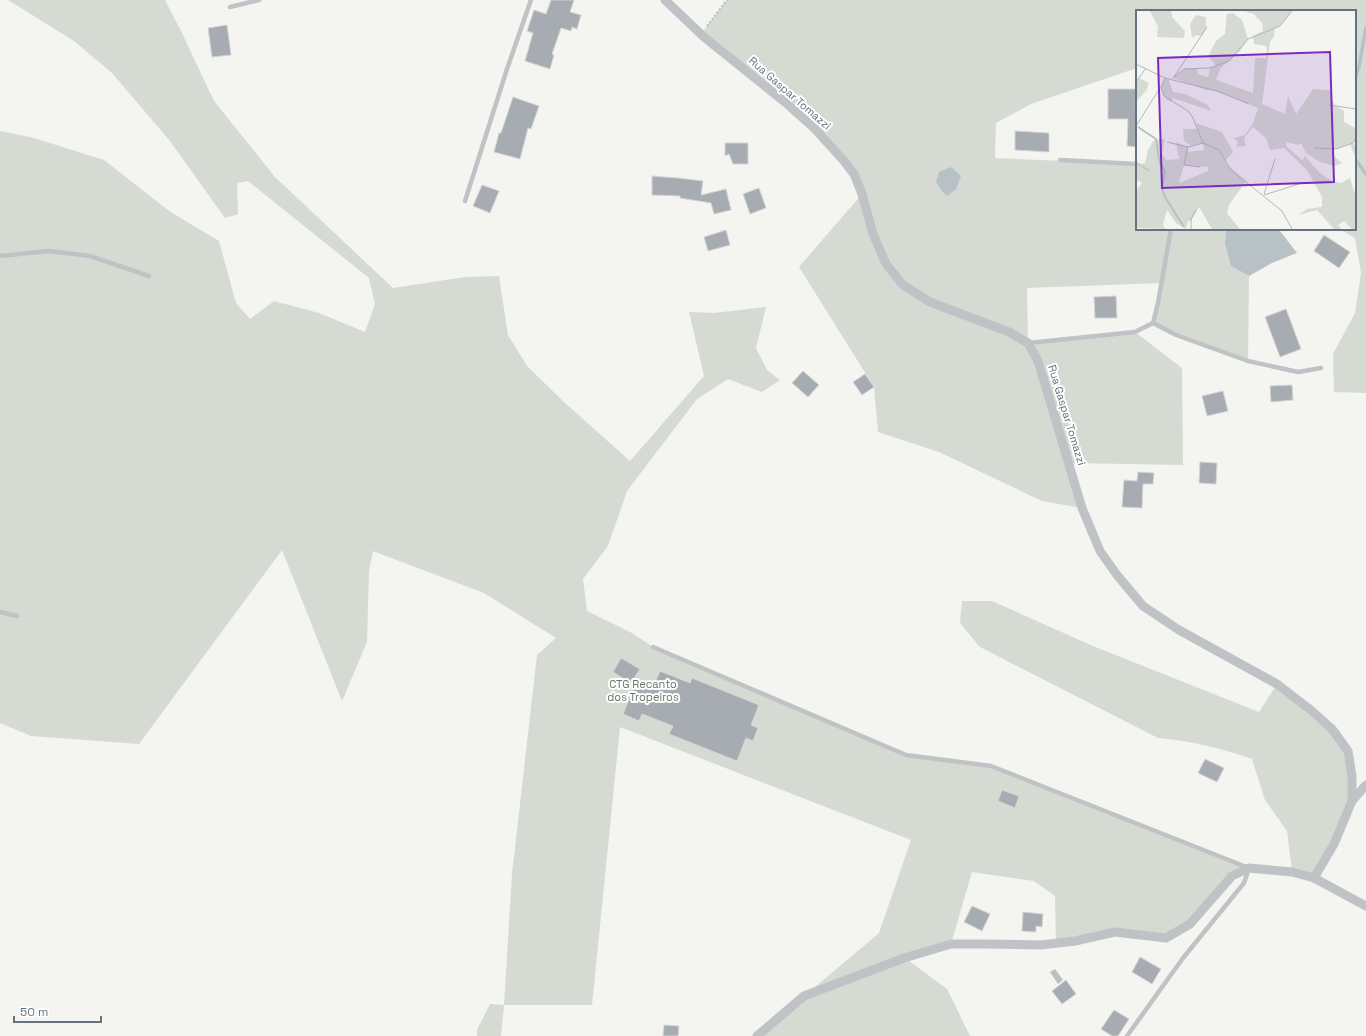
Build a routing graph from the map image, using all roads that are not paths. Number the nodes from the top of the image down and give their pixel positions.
1 (259, 0) edge
2 (531, 0) edge
3 (665, 0) edge
4 (230, 7) dead end
5 (1060, 160) dead end
6 (1136, 164) edge
7 (466, 201) dead end
8 (1171, 230) edge
9 (0, 256) edge
10 (149, 276) dead end
11 (1153, 323) junction
12 (1028, 343) junction
13 (1320, 368) dead end
14 (0, 612) edge
15 (17, 616) dead end
16 (653, 647) dead end
17 (1366, 786) edge
18 (1352, 801) junction
19 (1249, 868) junction
20 (1314, 878) junction
21 (1366, 906) edge
22 (757, 1036) edge
23 (1127, 1036) edge

1 - 4 lane
2 - 7 lane
3 - 12 street, Rua Gaspar Tomazzi
5 - 6 lane
8 - 11 lane
9 - 10 lane
11 - 12 lane
11 - 13 lane
12 - 18 street, Rua Gaspar Tomazzi
14 - 15 lane
16 - 19 lane
17 - 18 street
18 - 20 street, Rua Gaspar Tomazzi
19 - 20 street
19 - 22 street
19 - 23 lane
20 - 21 street

